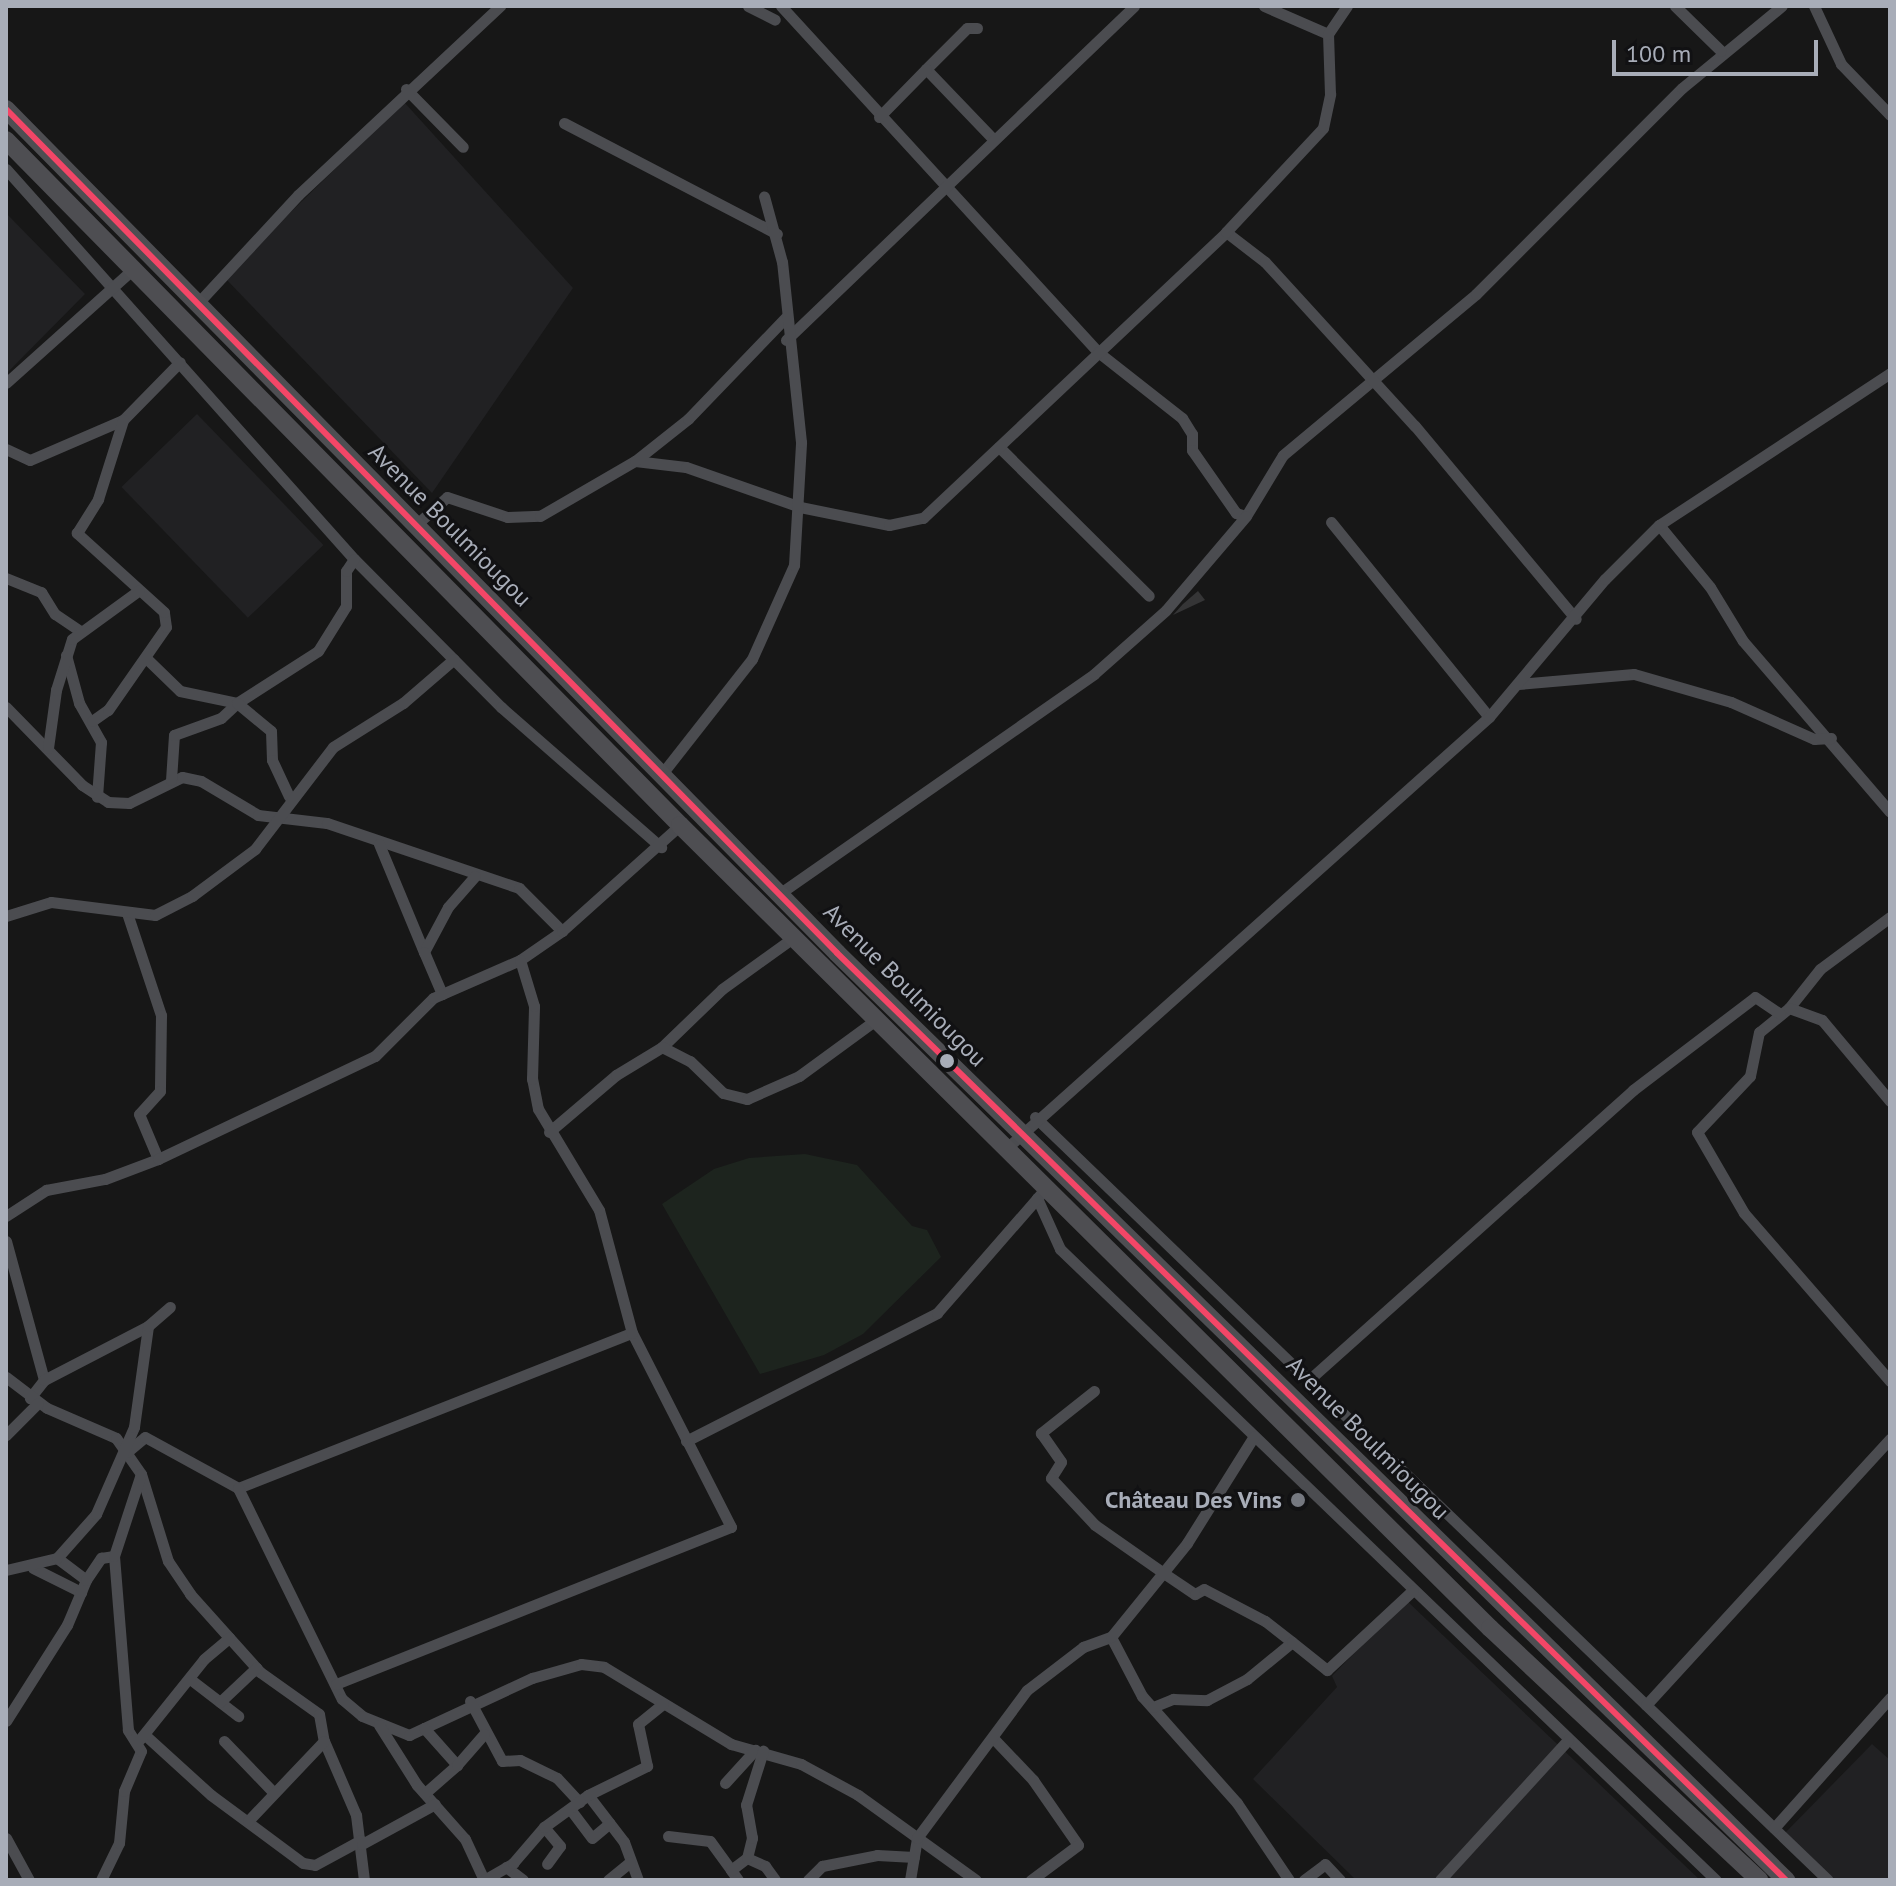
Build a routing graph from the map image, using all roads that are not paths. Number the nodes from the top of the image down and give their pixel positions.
1 (500, 6) edge
2 (748, 6) edge
3 (781, 6) edge
4 (1134, 6) edge
5 (1264, 6) edge
6 (1347, 6) edge
7 (1675, 6) edge
8 (1782, 6) edge
9 (1814, 6) edge
10 (775, 20) dead end
11 (977, 28) dead end
12 (1328, 34) junction
13 (1721, 51) junction
14 (926, 69) junction
15 (406, 89) junction
16 (6, 109) edge
17 (1890, 115) edge
18 (879, 117) junction
19 (564, 123) dead end
20 (6, 140) edge
21 (994, 140) junction
22 (463, 147) dead end
23 (6, 169) edge
24 (946, 187) junction
25 (764, 196) dead end
26 (1226, 232) junction
27 (777, 234) junction
28 (133, 269) junction
29 (110, 288) junction
30 (197, 304) junction
31 (786, 317) junction
32 (786, 340) junction
33 (1098, 352) junction
34 (180, 362) junction
35 (1890, 373) edge
36 (6, 383) edge
37 (1373, 384) junction
38 (123, 420) junction
39 (999, 447) junction
40 (6, 449) edge
41 (635, 461) junction
42 (800, 507) junction
43 (1246, 516) junction
44 (1331, 522) dead end
45 (417, 524) junction
46 (1659, 525) junction
47 (354, 559) junction
48 (6, 578) edge
49 (138, 591) junction
50 (1149, 596) dead end
51 (1576, 619) junction
52 (79, 630) junction
53 (66, 651) junction
54 (146, 658) junction
55 (454, 659) junction
56 (1518, 684) junction
57 (237, 703) junction
58 (6, 707) edge
59 (1489, 717) junction
60 (92, 721) junction
61 (1831, 738) junction
62 (48, 748) junction
63 (661, 775) junction
64 (171, 780) junction
65 (289, 796) junction
66 (97, 797) junction
67 (1890, 812) edge
68 (277, 818) junction
69 (680, 825) junction
70 (379, 844) junction
71 (661, 847) junction
72 (475, 876) junction
73 (779, 894) junction
74 (127, 913) junction
75 (6, 916) edge
76 (1890, 917) edge
77 (562, 931) junction
78 (794, 937) junction
79 (424, 952) junction
80 (520, 960) junction
81 (442, 994) junction
82 (1785, 1011) junction
83 (877, 1019) junction
84 (662, 1047) junction
85 (1890, 1101) edge
86 (1035, 1117) junction
87 (549, 1132) junction
88 (1015, 1139) junction
89 (158, 1159) junction
90 (1043, 1192) junction
91 (6, 1216) edge
92 (6, 1241) edge
93 (170, 1307) dead end
94 (148, 1326) junction
95 (632, 1333) junction
96 (6, 1377) edge
97 (1311, 1378) junction
98 (44, 1380) junction
99 (1890, 1381) edge
100 (1094, 1391) dead end
101 (34, 1401) junction
102 (6, 1435) edge
103 (1254, 1436) junction
104 (1890, 1439) edge
105 (686, 1441) junction
106 (125, 1450) junction
107 (141, 1474) junction
108 (238, 1488) junction
109 (114, 1556) junction
110 (57, 1558) junction
111 (33, 1568) junction
112 (6, 1570) edge
113 (1165, 1574) junction
114 (86, 1580) junction
115 (1413, 1590) junction
116 (81, 1592) junction
117 (1111, 1637) junction
118 (229, 1638) junction
119 (1292, 1642) junction
120 (256, 1668) junction
121 (190, 1679) junction
122 (336, 1684) junction
123 (1890, 1698) edge
124 (470, 1701) junction
125 (220, 1702) junction
126 (663, 1704) junction
127 (1646, 1705) junction
128 (1153, 1707) junction
129 (238, 1716) dead end
130 (6, 1721) edge
131 (379, 1725) junction
132 (424, 1728) junction
133 (484, 1734) junction
134 (141, 1738) junction
135 (994, 1739) junction
136 (1568, 1740) junction
137 (224, 1741) dead end
138 (324, 1741) junction
139 (759, 1750) junction
140 (457, 1765) junction
141 (725, 1783) dead end
142 (274, 1793) junction
143 (425, 1793) junction
144 (579, 1802) junction
145 (435, 1804) junction
146 (248, 1821) junction
147 (610, 1823) junction
148 (544, 1827) junction
149 (1774, 1828) junction
150 (668, 1836) dead end
151 (6, 1838) edge
152 (917, 1838) junction
153 (362, 1842) junction
154 (914, 1857) junction
155 (747, 1858) junction
156 (630, 1862) junction
157 (547, 1864) dead end
158 (506, 1867) junction
159 (735, 1875) edge
160 (1285, 1878) edge
161 (29, 1880) edge
162 (101, 1880) edge
163 (364, 1880) edge
164 (484, 1880) edge
165 (523, 1880) edge
166 (608, 1880) edge
167 (638, 1880) edge
168 (775, 1880) edge
169 (808, 1880) edge
170 (910, 1880) edge
171 (976, 1880) edge
172 (1031, 1880) edge
173 (1304, 1880) edge
174 (1340, 1880) edge
175 (1440, 1880) edge
176 (1716, 1880) edge
177 (1759, 1880) edge
178 (1786, 1880) edge
179 (1828, 1880) edge

1 - 15 street
2 - 10 street
3 - 18 street
4 - 21 street
5 - 12 street
6 - 12 street
7 - 13 street
8 - 13 street
9 - 17 street
11 - 14 street
12 - 26 street
13 - 37 street
14 - 18 street
14 - 21 street
15 - 22 street
15 - 30 street
16 - 30 highway, Avenue Boulmiougou
18 - 24 street
19 - 27 street
20 - 28 highway, Avenue Boulmiougou
21 - 24 street
23 - 29 street
24 - 32 street
24 - 33 street
25 - 27 street
26 - 33 street
26 - 37 street
27 - 31 street
28 - 29 street
28 - 69 highway, Avenue Boulmiougou
29 - 34 street
29 - 36 street
30 - 45 highway, Avenue Boulmiougou
31 - 32 street
31 - 41 street
32 - 42 street
33 - 39 street
33 - 43 street
34 - 38 street
34 - 47 street
35 - 46 street
37 - 43 street
37 - 51 street
38 - 40 street
38 - 49 street
39 - 42 street
39 - 50 street
41 - 42 street
41 - 45 street
42 - 63 street
43 - 73 street
44 - 59 street
45 - 63 highway, Avenue Boulmiougou
46 - 51 street
46 - 61 street
47 - 55 street
47 - 57 street
48 - 52 street
49 - 52 street
49 - 54 street
51 - 56 street
52 - 53 street
53 - 60 street
53 - 62 street
54 - 57 street
54 - 60 street
55 - 65 street
55 - 71 street
56 - 59 street
56 - 61 street
57 - 64 street
57 - 65 street
58 - 62 street
59 - 86 street
60 - 66 street
61 - 67 street
62 - 66 street
63 - 73 highway, Avenue Boulmiougou
64 - 66 street
64 - 68 street
65 - 68 street
68 - 70 street
68 - 74 street
69 - 71 street
69 - 78 highway, Avenue Boulmiougou
70 - 72 street
70 - 79 street
71 - 77 street
72 - 77 street
72 - 79 street
73 - 88 highway, Avenue Boulmiougou
74 - 75 street
74 - 89 street
76 - 82 street
77 - 80 street
78 - 83 highway, Avenue Boulmiougou
78 - 84 street
79 - 81 street
80 - 81 street
80 - 87 street
81 - 89 street
82 - 85 street
82 - 97 street
82 - 99 street
83 - 84 street
83 - 88 highway, Avenue Boulmiougou
84 - 87 street
86 - 88 street
86 - 97 street
87 - 95 street
88 - 90 highway, Avenue Boulmiougou
88 - 178 highway, Avenue Boulmiougou
89 - 91 street
90 - 103 street
90 - 105 street
90 - 177 highway, Avenue Boulmiougou
92 - 98 street
93 - 94 street
94 - 98 street
94 - 106 street
95 - 105 street
95 - 108 street
96 - 101 street
97 - 127 street
98 - 101 street
100 - 113 street
101 - 102 street
101 - 106 street
103 - 113 street
103 - 115 street
104 - 127 street
105 - 122 street
106 - 107 street
106 - 108 street
106 - 110 street
107 - 109 street
107 - 118 street
108 - 122 street
109 - 114 street
109 - 134 street
110 - 111 street
110 - 114 street
111 - 112 street
111 - 116 street
113 - 117 street
113 - 119 street
114 - 116 street
115 - 119 street
115 - 136 street
116 - 130 street
117 - 128 street
117 - 135 street
118 - 120 street
118 - 121 street
119 - 128 street
120 - 125 street
120 - 138 street
121 - 125 street
121 - 134 street
122 - 131 street
123 - 149 street
124 - 126 street
124 - 132 street
124 - 133 street
125 - 129 street
126 - 139 street
126 - 144 street
127 - 149 street
128 - 160 street
131 - 132 street
131 - 143 street
132 - 140 street
133 - 140 street
133 - 144 street
134 - 146 street
134 - 162 street
135 - 152 street
135 - 172 street
136 - 175 street
136 - 176 street
137 - 142 street
138 - 142 street
138 - 153 street
139 - 141 street
139 - 152 street
139 - 155 street
140 - 143 street
142 - 146 street
143 - 145 street
144 - 147 street
144 - 147 street
144 - 148 street
145 - 153 street
145 - 164 street
146 - 153 street
147 - 156 street
148 - 157 street
148 - 158 street
149 - 179 street
150 - 159 street
151 - 161 street
152 - 154 street
152 - 171 street
153 - 163 street
154 - 169 street
154 - 170 street
155 - 159 street
155 - 168 street
156 - 166 street
156 - 167 street
158 - 164 street
158 - 165 street
173 - 174 street

